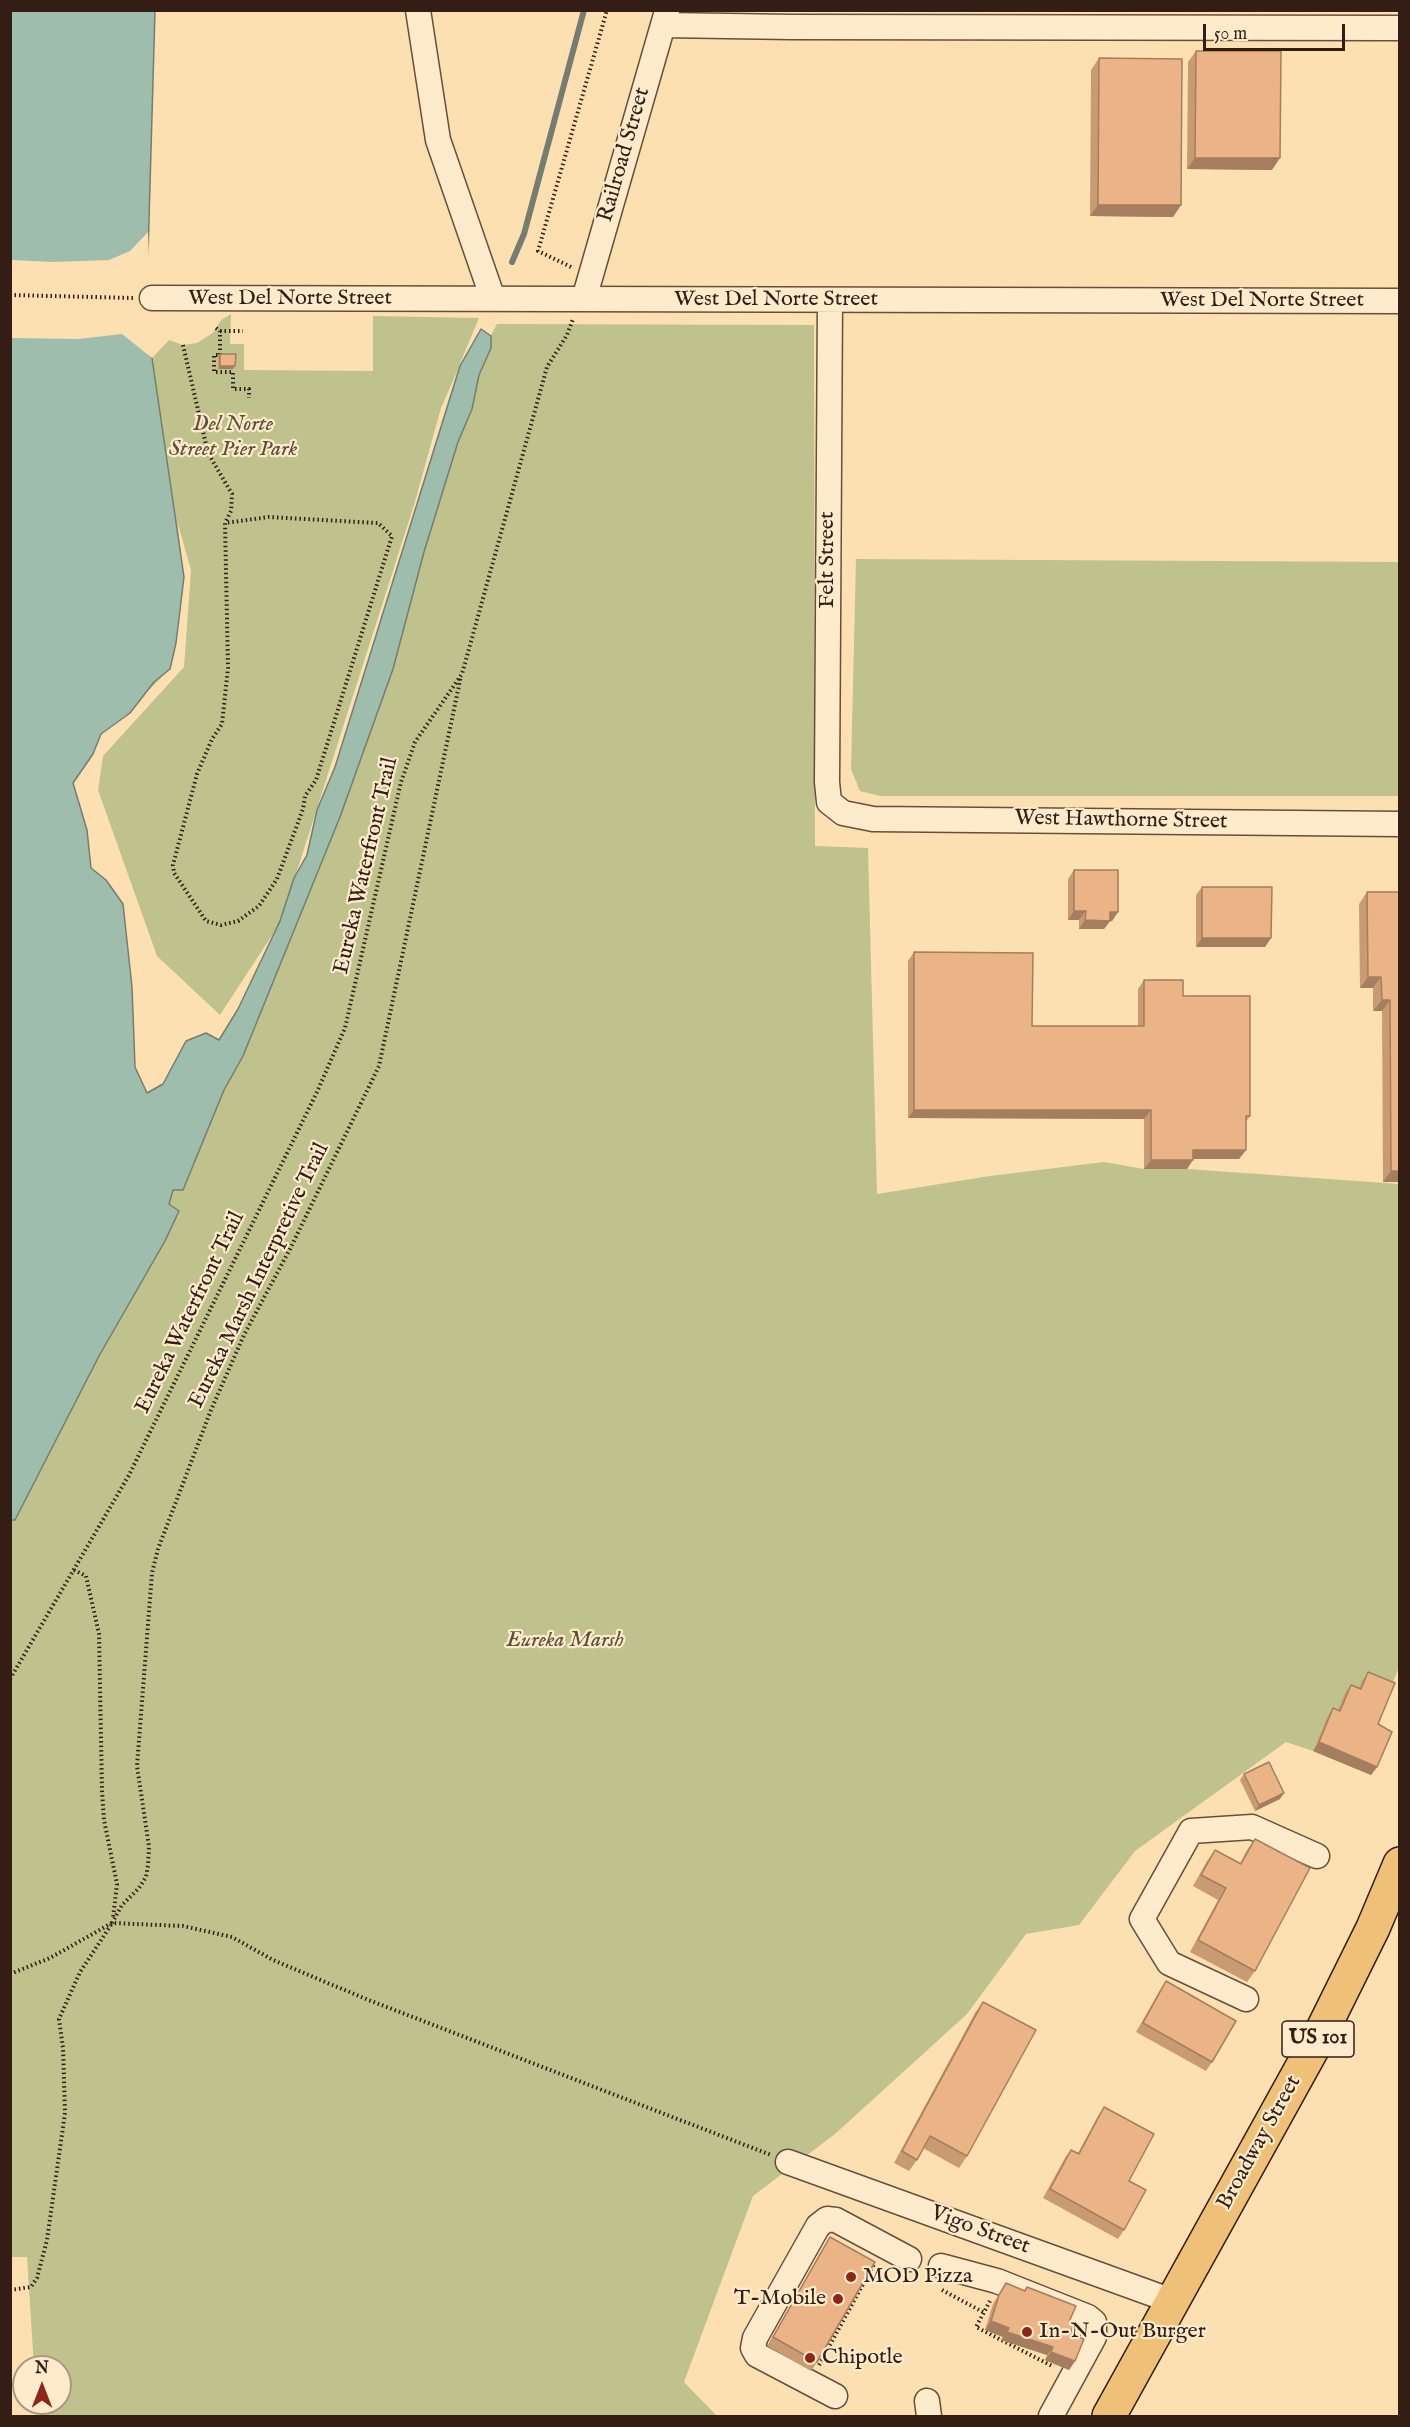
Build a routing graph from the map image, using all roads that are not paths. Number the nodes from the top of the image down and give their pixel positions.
1 (418, 10) edge
2 (665, 18) edge
3 (792, 19) edge
4 (875, 19) edge
5 (1281, 19) edge
6 (1400, 28) edge
7 (152, 298) road end
8 (493, 299) junction
9 (579, 299) junction
10 (830, 300) junction
11 (1400, 301) edge
12 (843, 813) joint
13 (1400, 824) edge
14 (1317, 1856) dead end
15 (1400, 1864) edge
16 (1246, 1999) dead end
17 (788, 2162) road end
18 (909, 2259) dead end
19 (941, 2266) dead end
20 (1172, 2301) junction
21 (835, 2396) dead end
22 (1051, 2416) edge
23 (1109, 2416) edge

1 - 8 street
2 - 3 street
2 - 9 street, Railroad Street
3 - 4 street
4 - 5 street
5 - 6 street
7 - 8 street, West Del Norte Street
8 - 9 street, West Del Norte Street
9 - 10 street, West Del Norte Street
10 - 11 street, West Del Norte Street
10 - 12 street, Felt Street
12 - 13 street, West Hawthorne Street
14 - 16 street
15 - 20 highway, Broadway Street / US 101
17 - 20 street, Vigo Street
18 - 21 street
19 - 22 street
20 - 23 highway, Broadway Street / US 101

